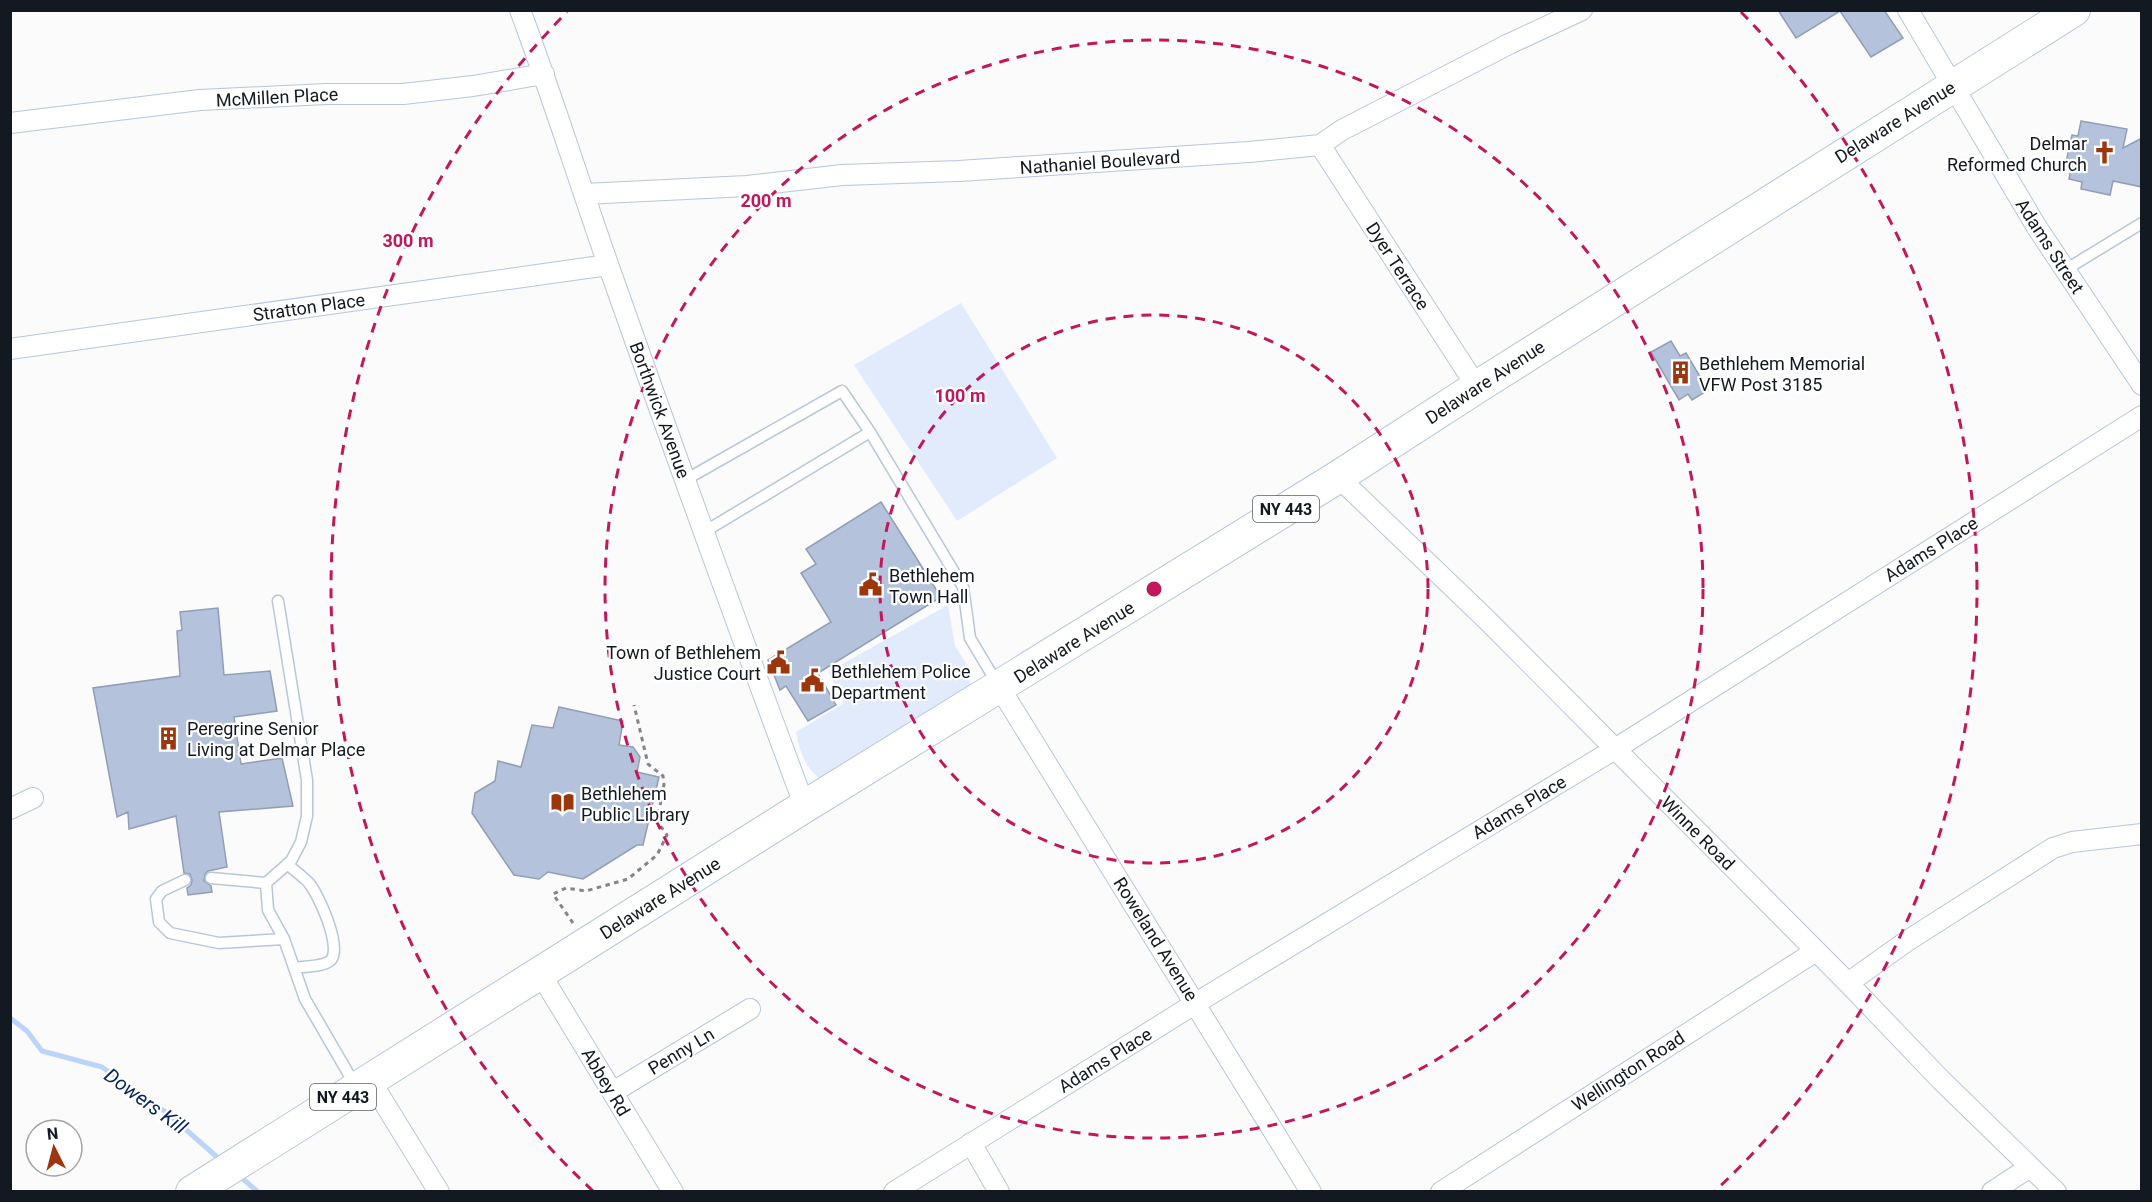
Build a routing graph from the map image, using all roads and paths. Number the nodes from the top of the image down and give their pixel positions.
1 (520, 10) edge
2 (1582, 10) edge
3 (1908, 10) edge
4 (2074, 10) edge
5 (544, 74) junction
6 (1952, 86) junction
7 (10, 123) edge
8 (1320, 145) junction
9 (584, 194) junction
10 (2142, 223) edge
11 (608, 265) junction
12 (2065, 270) junction
13 (10, 349) edge
14 (2142, 385) edge
15 (1477, 387) junction
16 (2142, 416) edge
17 (870, 432) junction
18 (1338, 477) junction
19 (685, 480) junction
20 (704, 532) junction
21 (278, 601) dead end
22 (1000, 688) junction
23 (634, 705) dead end
24 (1615, 749) junction
25 (33, 798) dead end
26 (805, 807) junction
27 (10, 809) edge
28 (2142, 834) edge
29 (287, 864) junction
30 (211, 878) dead end
31 (185, 880) dead end
32 (266, 883) junction
33 (577, 930) dead end
34 (284, 939) junction
35 (1816, 951) junction
36 (295, 968) junction
37 (540, 973) junction
38 (1848, 983) junction
39 (1196, 1003) junction
40 (750, 1009) dead end
41 (364, 1084) junction
42 (612, 1092) junction
43 (971, 1143) junction
44 (2030, 1167) junction
45 (192, 1191) edge
46 (439, 1191) edge
47 (673, 1191) edge
48 (894, 1191) edge
49 (999, 1191) edge
50 (1311, 1191) edge
51 (1441, 1191) edge
52 (1992, 1191) edge
53 (2056, 1191) edge

1 - 5 street, Borthwick Avenue
2 - 8 street, Nathaniel Boulevard
3 - 6 street, Adams Street
4 - 6 main road, Delaware Avenue / NY 443
5 - 7 street, McMillen Place
5 - 9 street, Borthwick Avenue
6 - 12 street, Adams Street
6 - 15 main road, Delaware Avenue / NY 443
8 - 9 street, Nathaniel Boulevard
8 - 15 street, Dyer Terrace
9 - 11 street, Borthwick Avenue
10 - 12 lane
11 - 13 street, Stratton Place
11 - 19 street, Borthwick Avenue
12 - 14 street, Adams Street
15 - 18 main road, Delaware Avenue / NY 443
16 - 24 street, Adams Place
17 - 19 lane
17 - 20 lane
17 - 22 lane
18 - 22 main road, Delaware Avenue / NY 443
18 - 24 street, Winne Road
19 - 20 street, Borthwick Avenue
20 - 26 street, Borthwick Avenue
21 - 29 lane
22 - 26 main road, Delaware Avenue / NY 443
22 - 39 street, Roweland Avenue
23 - 33 path
24 - 35 street, Winne Road
24 - 39 street, Adams Place
25 - 27 street
26 - 37 main road, Delaware Avenue / NY 443
28 - 38 street
29 - 32 lane
29 - 36 lane
30 - 32 lane
31 - 34 lane
32 - 34 lane
34 - 36 lane
35 - 38 street, Winne Road
35 - 51 street, Wellington Road
36 - 41 lane
37 - 41 main road, Delaware Avenue / NY 443
37 - 42 street, Abbey Rd
38 - 44 street, Winne Road
39 - 43 street, Adams Place
39 - 50 street, Roweland Avenue
40 - 42 street, Penny Ln
41 - 45 main road, Delaware Avenue / NY 443
41 - 46 street
42 - 47 street, Abbey Rd
43 - 48 street, Adams Place
43 - 49 street
44 - 52 street
44 - 53 street, Winne Road

